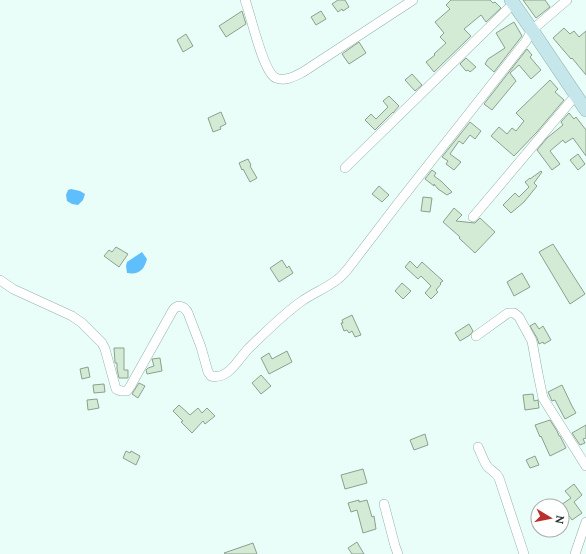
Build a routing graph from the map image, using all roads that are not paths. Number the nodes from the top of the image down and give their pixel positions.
1 (245, 0) edge
2 (413, 0) edge
3 (566, 0) edge
4 (512, 2) edge
5 (532, 30) junction
6 (576, 95) junction
7 (586, 110) edge
8 (345, 168) dead end
9 (473, 217) dead end
10 (0, 280) edge
11 (476, 336) dead end
12 (478, 447) dead end
13 (586, 466) edge
14 (384, 504) dead end
15 (586, 522) edge
16 (398, 554) edge
17 (524, 554) edge
18 (575, 554) edge

1 - 2 street
3 - 5 street
4 - 5 main road
4 - 8 street
5 - 6 main road
5 - 10 street
6 - 7 main road
6 - 9 street
11 - 13 street
12 - 17 street
14 - 16 street
15 - 18 street

